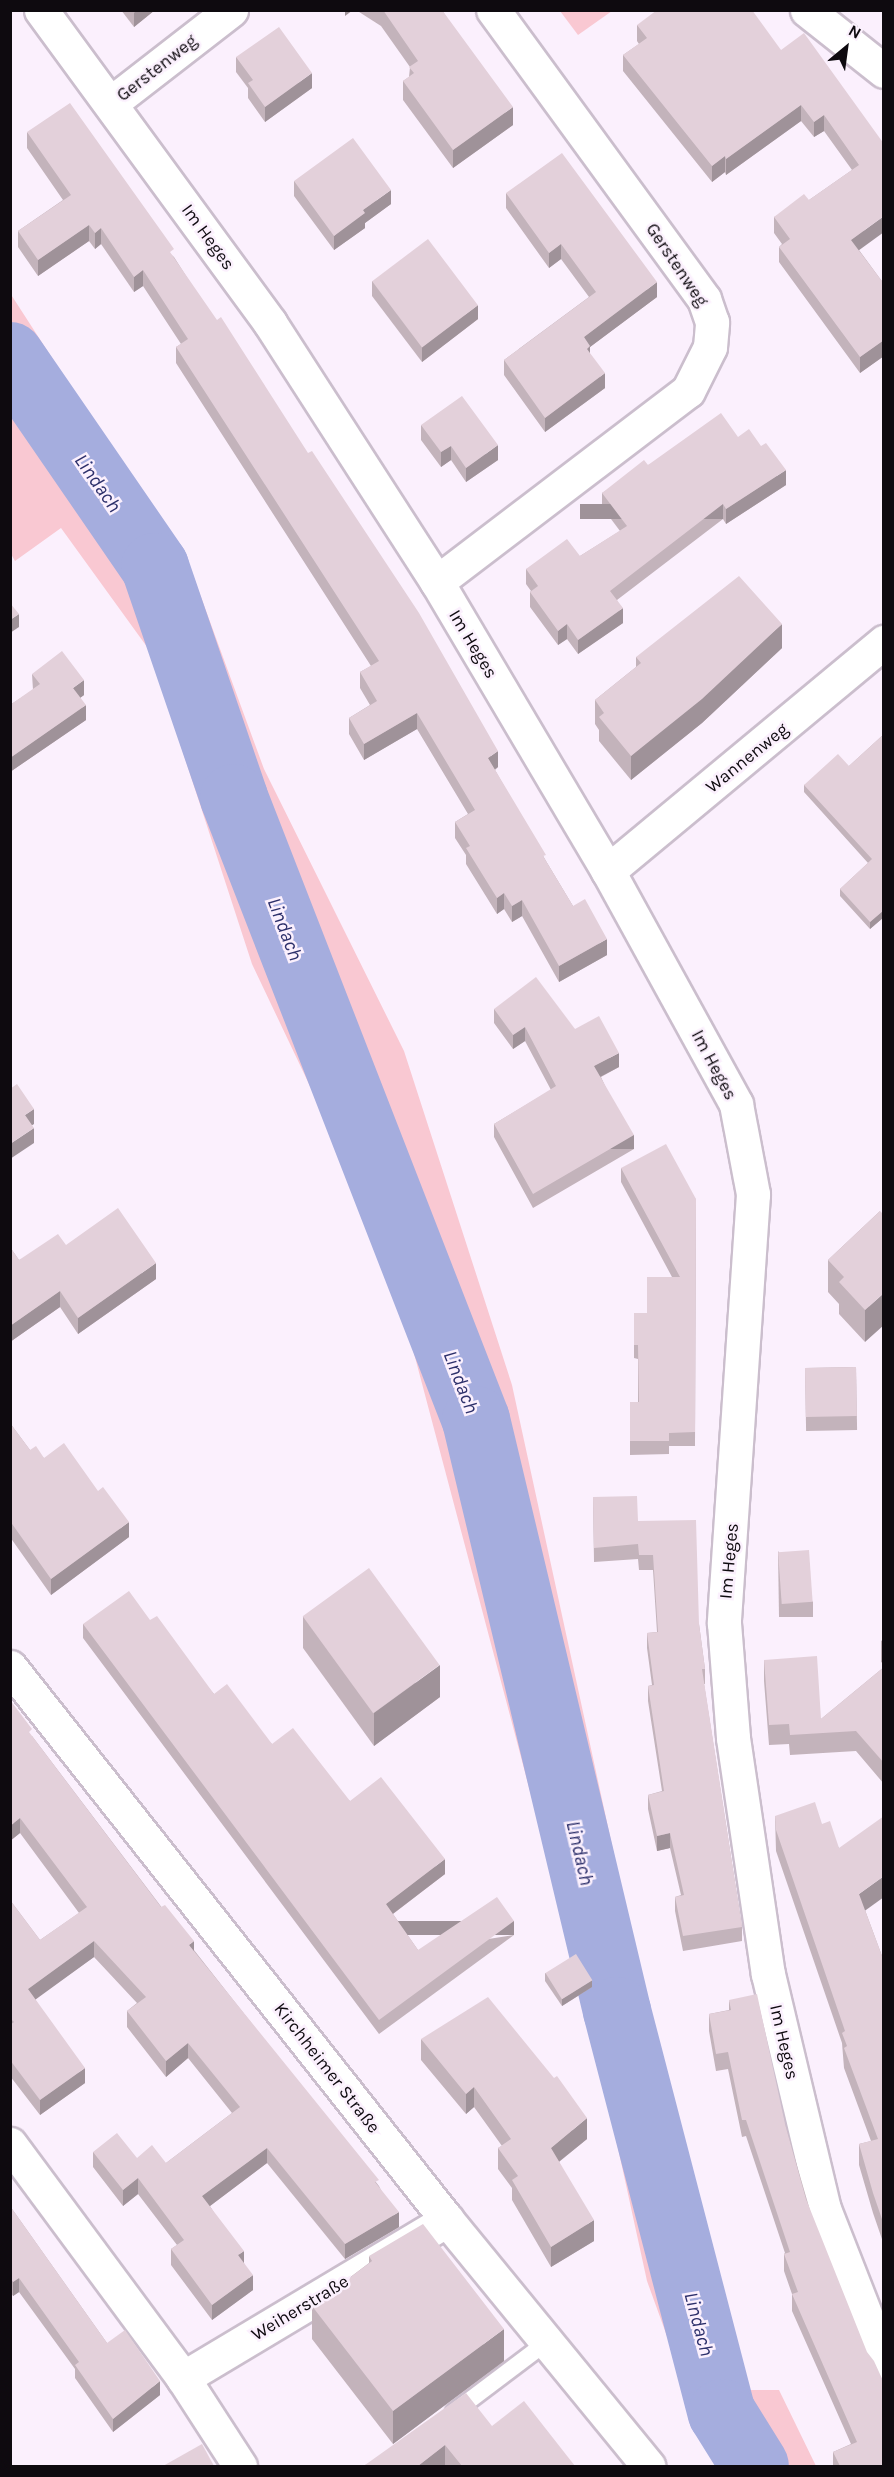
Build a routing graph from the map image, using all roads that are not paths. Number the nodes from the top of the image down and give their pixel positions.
1 (41, 10) edge
2 (231, 10) edge
3 (493, 10) edge
4 (807, 10) edge
5 (884, 71) edge
6 (111, 103) junction
7 (437, 582) junction
8 (884, 642) edge
9 (608, 871) junction
10 (10, 1667) edge
11 (10, 2144) edge
12 (447, 2220) junction
13 (547, 2342) junction
14 (884, 2362) edge
15 (183, 2378) junction
16 (436, 2425) edge
17 (240, 2466) edge
18 (648, 2466) edge

1 - 6 street, Im Heges
2 - 6 street, Gerstenweg
3 - 7 street, Gerstenweg
4 - 5 street
6 - 7 street, Im Heges
7 - 9 street, Im Heges
8 - 9 street, Wannenweg
9 - 14 street, Im Heges
10 - 12 street, Kirchheimer Straße
11 - 15 street
12 - 13 street, Kirchheimer Straße
12 - 15 street, Weiherstraße
13 - 16 lane
13 - 18 street, Kirchheimer Straße
15 - 17 street

